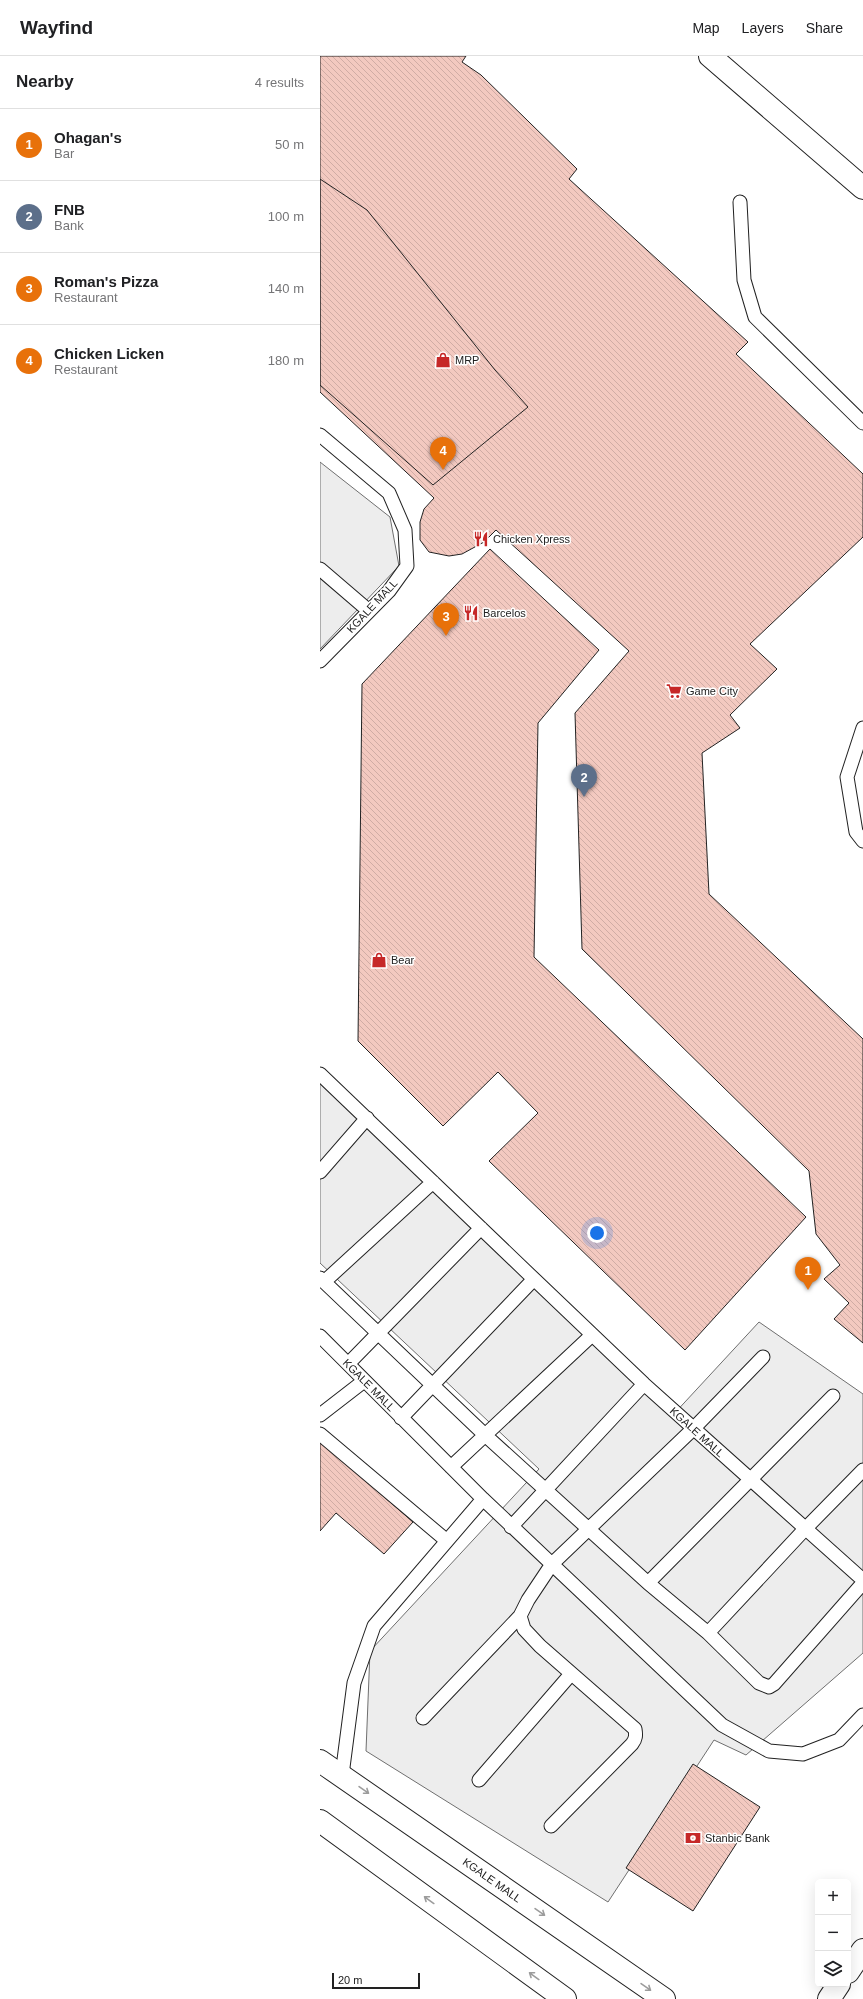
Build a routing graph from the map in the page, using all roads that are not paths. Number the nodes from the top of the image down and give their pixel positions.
1 (710, 56) edge
2 (863, 188) edge
3 (740, 202) dead end
4 (863, 423) edge
5 (320, 435) edge
6 (320, 569) edge
7 (369, 611) junction
8 (320, 661) edge
9 (863, 728) edge
10 (863, 841) edge
11 (320, 1074) edge
12 (366, 1118) junction
13 (320, 1172) edge
14 (433, 1182) junction
15 (481, 1228) junction
16 (534, 1279) junction
17 (322, 1280) edge
18 (378, 1334) junction
19 (592, 1335) junction
20 (320, 1336) edge
21 (764, 1357) dead end
22 (348, 1364) junction
23 (364, 1381) junction
24 (433, 1384) junction
25 (644, 1384) junction
26 (833, 1396) dead end
27 (320, 1415) edge
28 (401, 1418) junction
29 (693, 1429) junction
30 (320, 1434) edge
31 (485, 1435) junction
32 (451, 1468) junction
33 (863, 1470) edge
34 (750, 1480) junction
35 (546, 1489) junction
36 (483, 1500) junction
37 (511, 1527) junction
38 (589, 1529) junction
39 (805, 1529) junction
40 (447, 1541) junction
41 (552, 1564) junction
42 (863, 1582) edge
43 (648, 1583) junction
44 (520, 1616) junction
45 (708, 1633) junction
46 (571, 1674) junction
47 (863, 1715) edge
48 (423, 1718) dead end
49 (320, 1761) edge
50 (342, 1775) junction
51 (479, 1780) dead end
52 (320, 1821) edge
53 (551, 1826) dead end
54 (863, 1950) edge
55 (851, 1968) edge
56 (837, 1987) edge
57 (566, 1999) edge
58 (664, 1999) edge
59 (829, 1999) edge

1 - 2 main road
3 - 4 lane
5 - 7 lane, KGALE MALL
6 - 7 lane
7 - 8 lane, KGALE MALL
9 - 10 lane
11 - 12 lane, KGALE MALL
12 - 13 lane
12 - 14 lane, KGALE MALL
14 - 15 lane, KGALE MALL
14 - 17 lane
15 - 16 lane, KGALE MALL
15 - 18 lane
16 - 19 lane, KGALE MALL
16 - 24 lane, KGALE MALL
17 - 18 lane
18 - 22 lane
18 - 24 lane
19 - 25 lane, KGALE MALL
19 - 31 lane
20 - 22 lane, KGALE MALL
21 - 29 lane
22 - 23 lane, KGALE MALL
23 - 27 lane
23 - 28 lane, KGALE MALL
24 - 28 lane, KGALE MALL
24 - 31 lane
25 - 29 lane, KGALE MALL
25 - 35 lane
26 - 34 lane
28 - 32 lane
29 - 34 lane, KGALE MALL
29 - 38 lane
30 - 40 lane
31 - 32 lane
31 - 35 lane
32 - 36 lane
33 - 39 lane
34 - 39 lane, KGALE MALL
34 - 43 lane
35 - 37 lane
35 - 38 lane
36 - 37 lane
36 - 40 lane
37 - 41 lane
38 - 41 lane
38 - 43 lane
39 - 42 lane, KGALE MALL
39 - 45 lane
40 - 50 lane
41 - 44 lane
41 - 47 lane
42 - 45 lane
43 - 45 lane
44 - 46 lane
44 - 48 lane
46 - 51 lane
46 - 53 lane
49 - 50 main road, KGALE MALL
50 -> 58 main road, KGALE MALL
57 -> 52 main road
54 - 55 main road
56 - 59 main road

